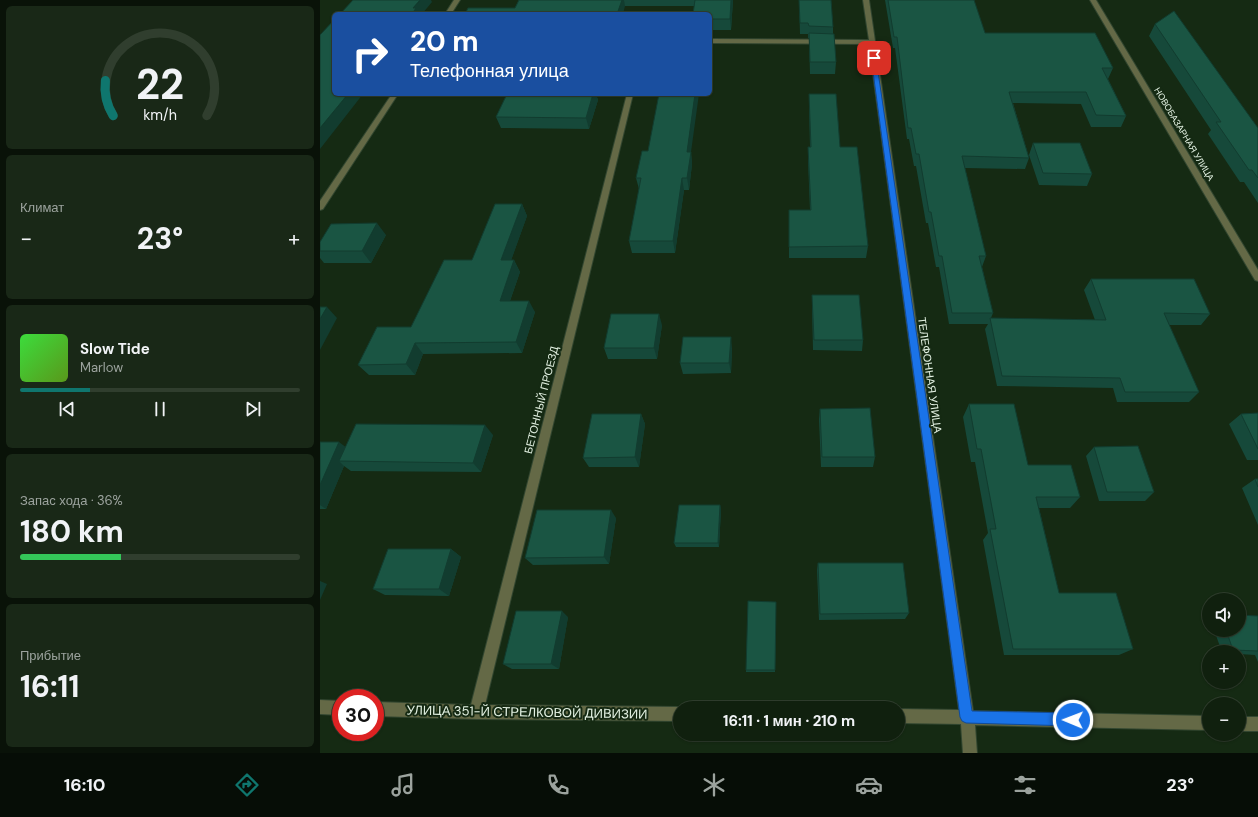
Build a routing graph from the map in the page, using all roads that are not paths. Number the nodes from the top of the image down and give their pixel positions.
1 (457, 0) edge
2 (866, 0) edge
3 (1093, 0) edge
4 (449, 12) edge
5 (712, 42) edge
6 (871, 42) junction
7 (394, 96) edge
8 (630, 96) edge
9 (324, 196) edge
10 (320, 206) edge
11 (1258, 278) edge
12 (320, 707) edge
13 (332, 708) edge
14 (384, 709) edge
15 (476, 712) junction
16 (673, 714) edge
17 (905, 716) edge
18 (966, 717) junction
19 (1202, 723) edge
20 (1246, 724) edge
21 (1258, 724) edge
22 (970, 753) edge

1 - 4 street
2 - 6 street, ТЕЛЕФОННАЯ УЛИЦА
3 - 11 street, НОВОБАЗАРНАЯ УЛИЦА
5 - 6 street
6 - 18 street, ТЕЛЕФОННАЯ УЛИЦА
7 - 9 street
8 - 15 street, БЕТОННЫЙ ПРОЕЗД
9 - 10 street
12 - 13 street
14 - 15 street, УЛИЦА 351-Й СТРЕЛКОВОЙ ДИВИЗИИ
15 - 16 street, УЛИЦА 351-Й СТРЕЛКОВОЙ ДИВИЗИИ
17 - 18 street
18 - 19 street
18 - 22 street, ТЕЛЕФОННАЯ УЛИЦА
20 - 21 street

